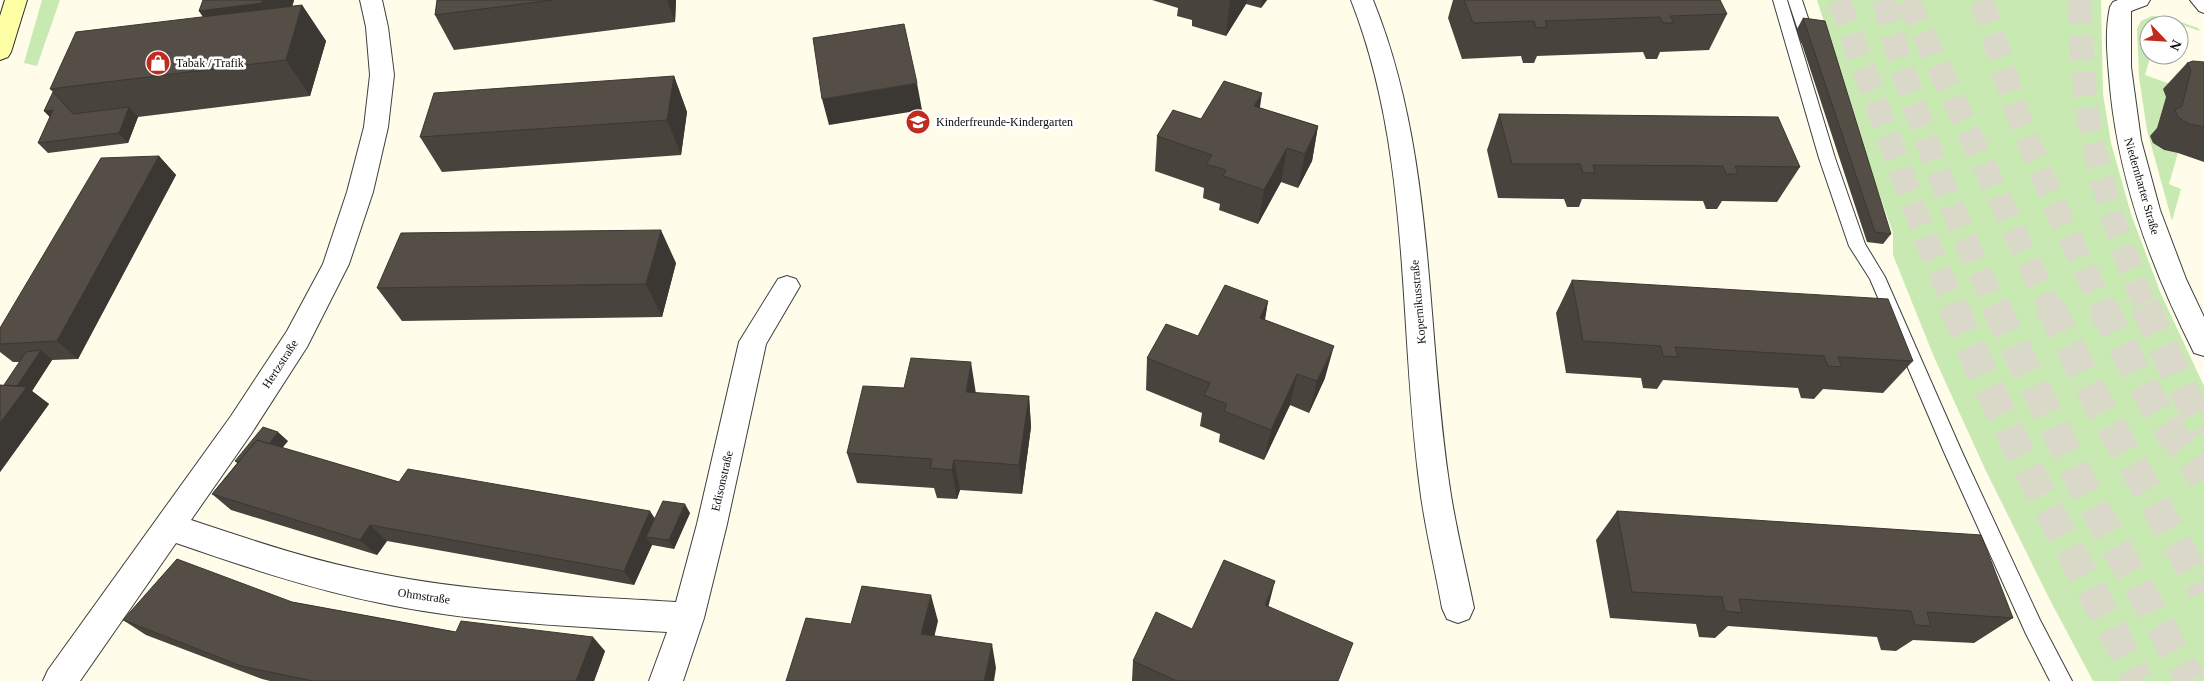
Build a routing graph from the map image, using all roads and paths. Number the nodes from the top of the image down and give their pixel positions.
1 (16, 0) edge
2 (371, 0) edge
3 (1362, 0) edge
4 (1780, 0) edge
5 (1795, 0) edge
6 (2139, 0) edge
7 (2197, 0) edge
8 (2204, 8) edge
9 (0, 52) edge
10 (1814, 56) edge
11 (787, 286) dead end
12 (2204, 345) edge
13 (170, 526) junction
14 (1458, 608) dead end
15 (688, 618) junction
16 (60, 681) edge
17 (666, 681) edge
18 (2061, 681) edge

1 - 9 main road
2 - 13 street, Hertzstraße
3 - 14 street, Kopernikusstraße
4 - 18 lane
5 - 10 lane
6 - 12 street, Niedernharter Straße
7 - 8 lane
11 - 15 street, Edisonstraße
13 - 15 street, Ohmstraße
13 - 16 street, Hertzstraße
15 - 17 street, Edisonstraße

